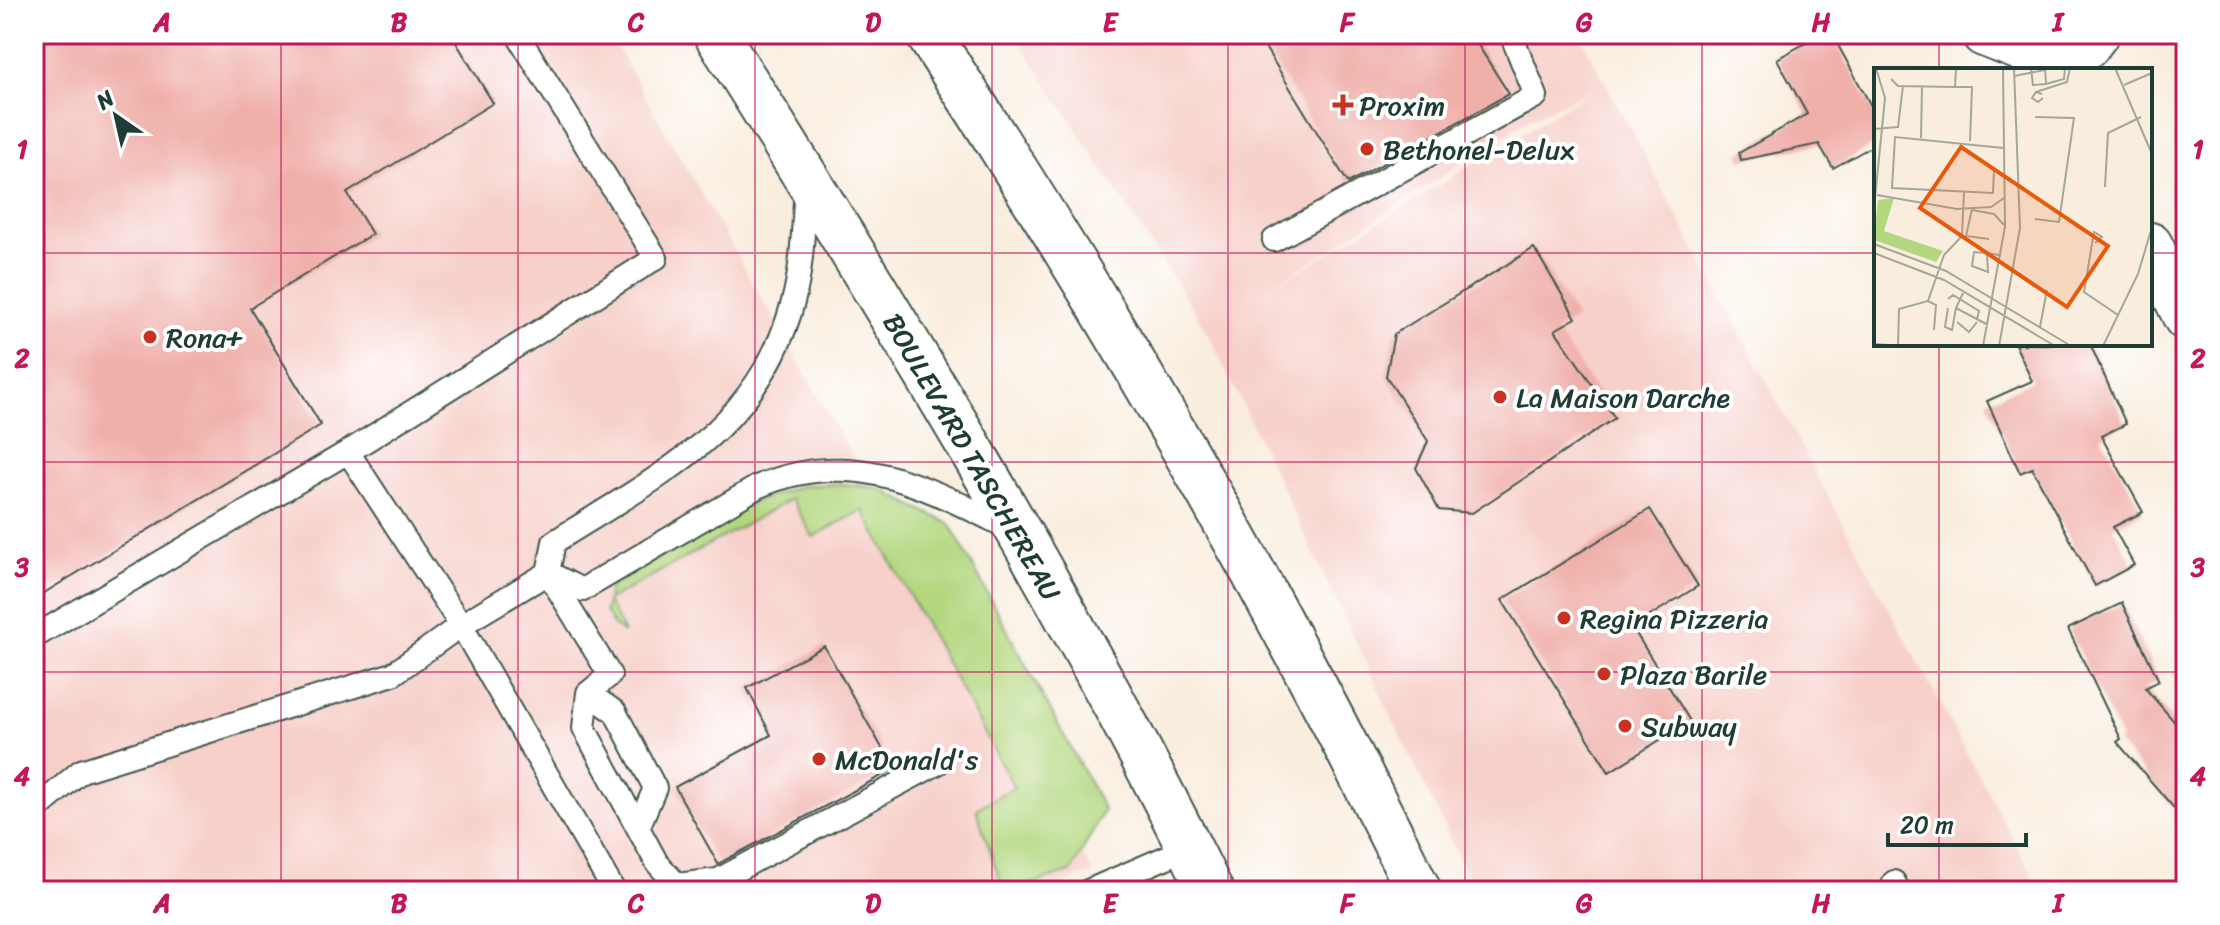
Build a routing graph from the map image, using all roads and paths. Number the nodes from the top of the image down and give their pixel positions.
1 (517, 34) edge
2 (716, 34) edge
3 (928, 34) edge
4 (1511, 34) edge
5 (1984, 34) edge
6 (2096, 34) edge
7 (2063, 67) edge
8 (807, 178) junction
9 (1274, 240) dead end
10 (2152, 249) edge
11 (2186, 318) edge
12 (348, 452) junction
13 (1018, 532) junction
14 (548, 573) junction
15 (461, 625) junction
16 (34, 637) edge
17 (588, 693) junction
18 (938, 763) dead end
19 (34, 811) edge
20 (638, 828) junction
21 (1190, 847) junction
22 (614, 891) edge
23 (1088, 891) edge
24 (1211, 891) edge
25 (1419, 891) edge

1 - 12 lane
2 - 8 main road, BOULEVARD TASCHEREAU
3 - 25 main road
4 - 9 lane
5 - 7 main road
6 - 7 main road
8 - 13 main road, BOULEVARD TASCHEREAU
8 - 14 lane
10 - 11 main road
12 - 15 lane
12 - 16 lane
13 - 14 lane
13 - 21 main road, BOULEVARD TASCHEREAU
14 - 15 lane
14 - 17 lane
15 - 19 lane
15 - 22 lane
17 - 20 lane
17 - 20 lane
18 - 20 lane
21 - 23 lane
21 - 24 main road, BOULEVARD TASCHEREAU

